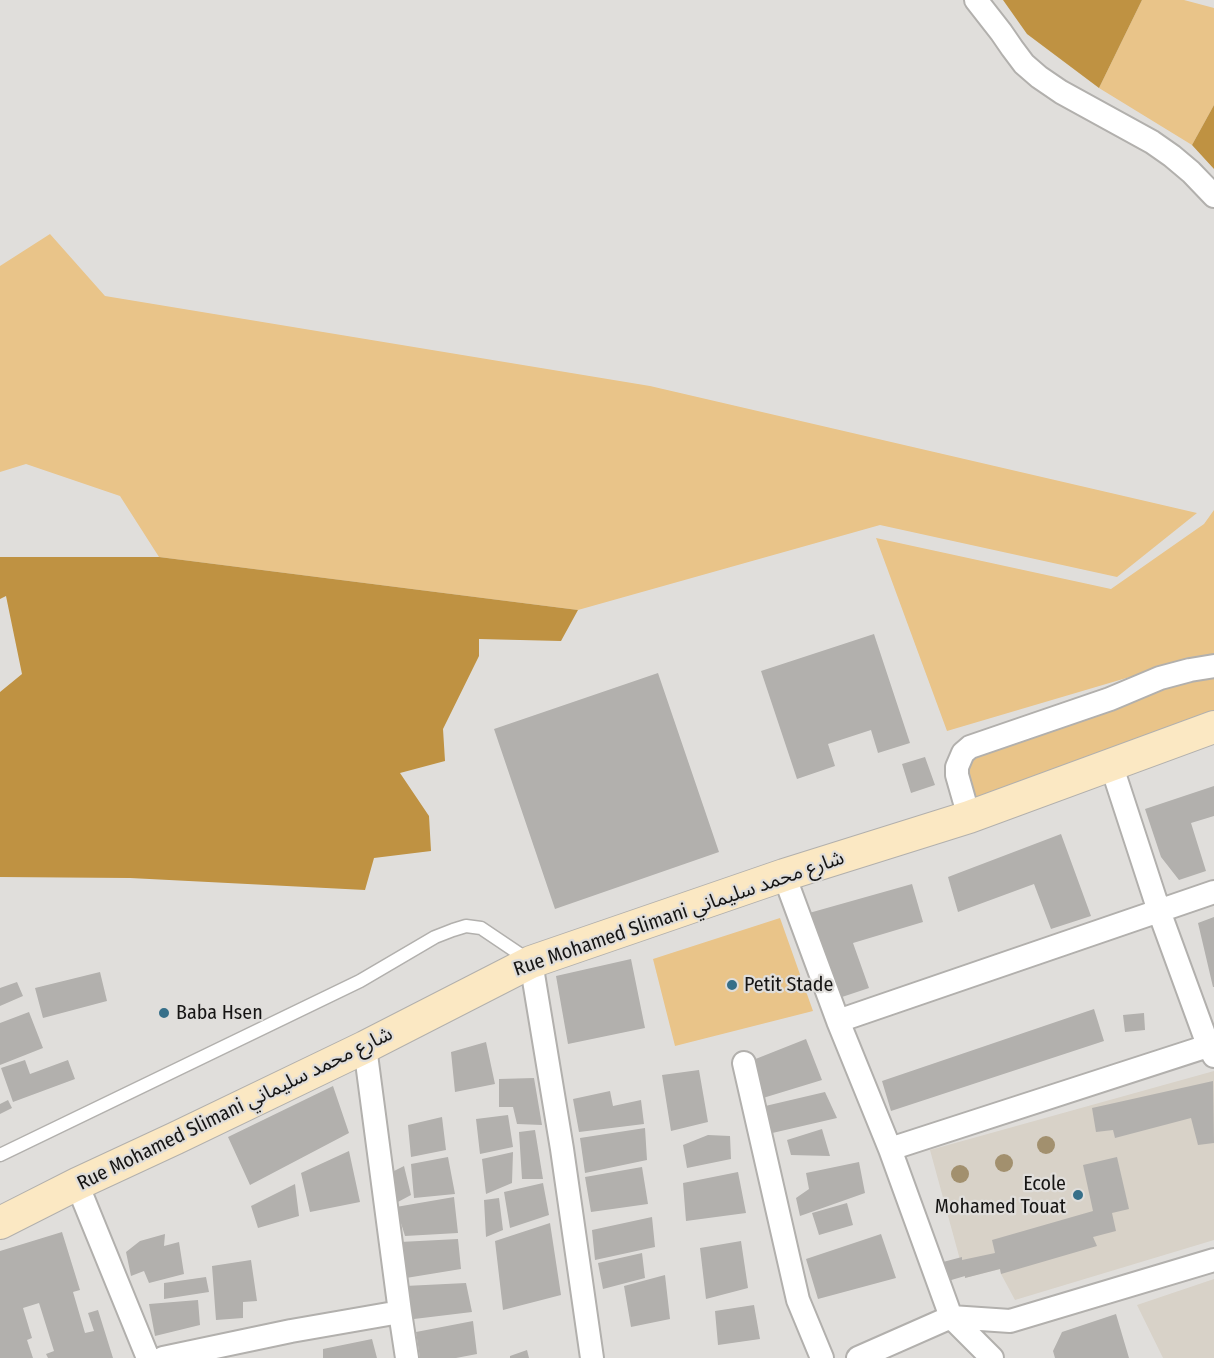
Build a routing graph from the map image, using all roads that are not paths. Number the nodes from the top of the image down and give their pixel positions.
1 (976, 0) edge
2 (1214, 196) edge
3 (1214, 666) edge
4 (1214, 727) edge
5 (1111, 764) junction
6 (969, 817) junction
7 (784, 875) junction
8 (1214, 892) edge
9 (1159, 911) junction
10 (531, 962) junction
11 (838, 1021) junction
12 (365, 1047) junction
13 (1212, 1048) edge
14 (744, 1063) dead end
15 (890, 1149) junction
16 (0, 1155) edge
17 (77, 1184) junction
18 (0, 1223) edge
19 (1214, 1260) edge
20 (400, 1312) junction
21 (951, 1317) junction
22 (148, 1358) edge
23 (163, 1358) edge
24 (408, 1358) edge
25 (592, 1358) edge
26 (822, 1358) edge
27 (858, 1358) edge
28 (992, 1358) edge

1 - 2 street
3 - 6 street
4 - 5 street, Rue Mohamed Slimani شارع محمد سليماني
5 - 6 street, Rue Mohamed Slimani شارع محمد سليماني
5 - 9 street
6 - 7 street, Rue Mohamed Slimani شارع محمد سليماني
7 - 10 street, Rue Mohamed Slimani شارع محمد سليماني
7 - 11 street
8 - 9 street
9 - 11 street
9 - 13 street
10 - 12 street, Rue Mohamed Slimani شارع محمد سليماني
10 - 16 lane
10 - 25 street
11 - 15 street
12 - 17 street, Rue Mohamed Slimani شارع محمد سليماني
12 - 20 street
13 - 15 street
14 - 26 street
15 - 21 street
17 - 18 street, Rue Mohamed Slimani شارع محمد سليماني
17 - 22 street
19 - 21 street
20 - 23 street
20 - 24 street
21 - 27 street
21 - 28 street

